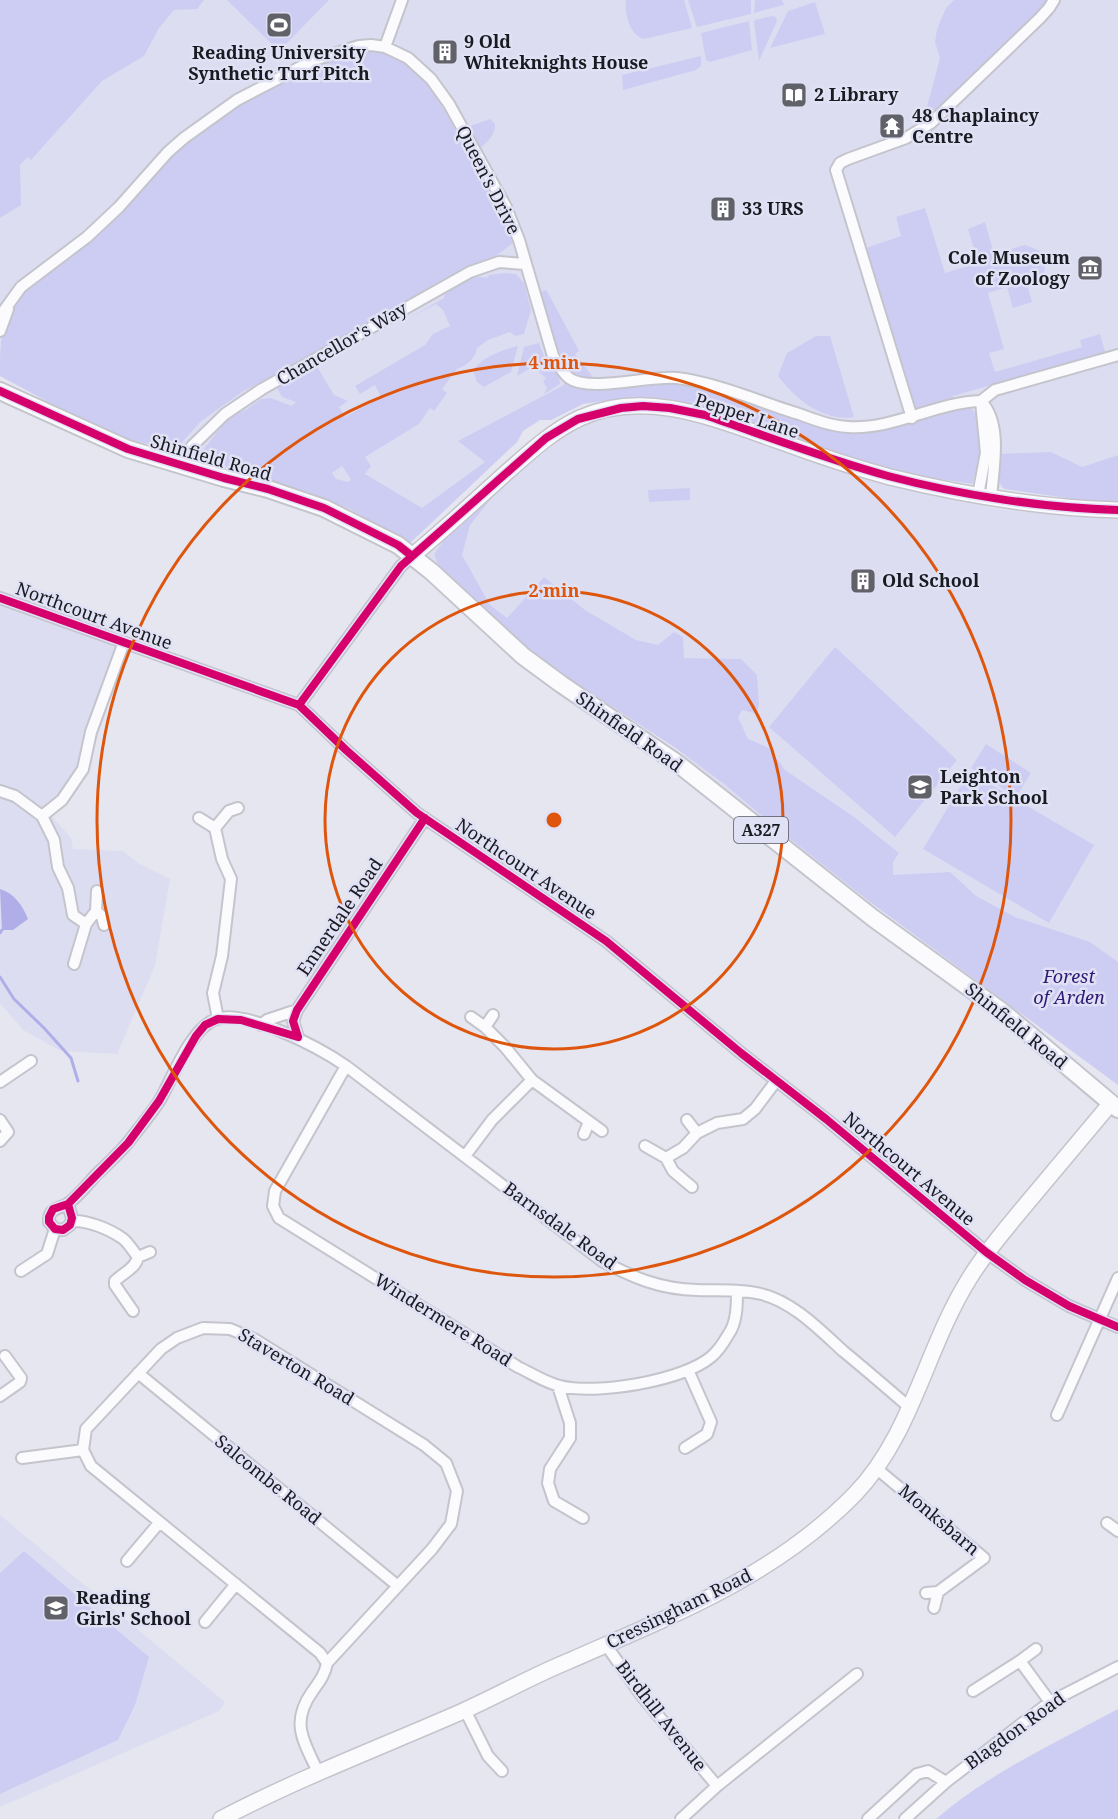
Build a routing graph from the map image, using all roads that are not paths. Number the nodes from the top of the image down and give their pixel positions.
1 (402, 0) edge
2 (1054, 0) edge
3 (385, 47) junction
4 (525, 264) junction
5 (9, 303) junction
6 (0, 316) edge
7 (0, 331) edge
8 (1118, 355) edge
9 (0, 391) edge
10 (981, 401) junction
11 (912, 418) junction
12 (184, 466) junction
13 (984, 496) junction
14 (1118, 510) edge
15 (412, 556) junction
16 (0, 598) edge
17 (124, 642) junction
18 (299, 705) junction
19 (0, 792) edge
20 (238, 808) dead end
21 (42, 816) junction
22 (199, 818) dead end
23 (425, 818) junction
24 (215, 828) junction
25 (97, 891) dead end
26 (96, 911) junction
27 (86, 924) junction
28 (104, 925) dead end
29 (74, 964) dead end
30 (297, 1010) junction
31 (493, 1015) dead end
32 (471, 1017) dead end
33 (218, 1019) junction
34 (261, 1025) junction
35 (485, 1027) junction
36 (298, 1037) junction
37 (31, 1061) dead end
38 (346, 1066) junction
39 (532, 1080) junction
40 (776, 1081) junction
41 (0, 1082) edge
42 (1114, 1106) edge
43 (0, 1120) edge
44 (687, 1120) dead end
45 (589, 1122) junction
46 (602, 1131) dead end
47 (697, 1133) junction
48 (584, 1134) dead end
49 (0, 1141) edge
50 (645, 1146) dead end
51 (465, 1156) junction
52 (666, 1158) junction
53 (692, 1187) dead end
54 (68, 1204) junction
55 (72, 1221) junction
56 (55, 1229) junction
57 (150, 1252) dead end
58 (987, 1252) junction
59 (138, 1257) junction
60 (21, 1271) dead end
61 (1118, 1278) edge
62 (737, 1291) junction
63 (133, 1311) dead end
64 (1098, 1319) junction
65 (1118, 1327) edge
66 (5, 1356) dead end
67 (688, 1370) junction
68 (138, 1373) junction
69 (558, 1386) junction
70 (0, 1396) edge
71 (909, 1407) junction
72 (1057, 1415) dead end
73 (685, 1448) dead end
74 (83, 1450) junction
75 (22, 1458) dead end
76 (878, 1469) junction
77 (583, 1518) dead end
78 (159, 1523) junction
79 (1107, 1523) dead end
80 (1118, 1531) edge
81 (127, 1561) dead end
82 (236, 1584) junction
83 (398, 1586) junction
84 (938, 1592) junction
85 (926, 1593) dead end
86 (934, 1608) dead end
87 (205, 1622) dead end
88 (606, 1645) junction
89 (1036, 1649) dead end
90 (1020, 1661) junction
91 (327, 1663) junction
92 (1118, 1667) edge
93 (857, 1674) dead end
94 (973, 1691) dead end
95 (1050, 1702) junction
96 (465, 1710) junction
97 (502, 1771) dead end
98 (318, 1772) junction
99 (946, 1782) junction
100 (717, 1786) junction
101 (221, 1819) edge
102 (681, 1819) edge
103 (868, 1819) edge
104 (905, 1819) edge

1 - 3 street
2 - 11 street
3 - 4 street, Queen's Drive
3 - 5 street, Queen's Drive
4 - 11 street, Queen's Drive
4 - 12 street, Chancellor's Way
5 - 6 street, Queen's Drive
5 - 7 street, Queen's Drive
8 - 10 street
9 - 12 main road, Shinfield Road / A327
10 - 11 street, Queen's Drive
10 - 13 street
12 - 15 main road, Shinfield Road / A327
13 - 14 street, Pepper Lane
13 - 15 street, Pepper Lane
15 - 18 street
15 - 42 main road, Shinfield Road / A327
16 - 17 street, Northcourt Avenue
17 - 18 street, Northcourt Avenue
17 - 21 street
18 - 23 street, Northcourt Avenue
19 - 21 street
20 - 24 street
21 - 27 street
22 - 24 street
23 - 30 street, Ennerdale Road
23 - 40 street, Northcourt Avenue
24 - 33 street
25 - 26 street
26 - 27 street
26 - 28 street
27 - 29 street
30 - 34 street
30 - 36 street
31 - 35 street
32 - 35 street
33 - 34 street, Barnsdale Road
33 - 54 street
34 - 36 street, Barnsdale Road
35 - 39 street
36 - 38 street, Barnsdale Road
37 - 41 street
38 - 51 street, Barnsdale Road
38 - 69 street, Windermere Road
39 - 45 street
39 - 51 street
40 - 47 street
40 - 58 street, Northcourt Avenue
42 - 58 street, Cressingham Road
43 - 49 street
44 - 47 street
45 - 46 street
45 - 48 street
47 - 52 street
50 - 52 street
51 - 62 street, Barnsdale Road
52 - 53 street
54 - 55 street
54 - 56 street
55 - 56 street
55 - 59 street
56 - 60 street
57 - 59 street
58 - 64 street, Northcourt Avenue
58 - 71 street, Cressingham Road
59 - 63 street
61 - 64 street
62 - 67 street, Windermere Road
62 - 71 street, Barnsdale Road
64 - 65 street, Northcourt Avenue
64 - 72 street
66 - 70 street
67 - 69 street, Windermere Road
67 - 73 street
68 - 74 street, Staverton Road
68 - 83 street, Salcombe Road
68 - 83 street, Staverton Road
69 - 77 street
71 - 76 street, Cressingham Road
74 - 75 street
74 - 78 street
76 - 84 street, Monksbarn
76 - 88 street, Cressingham Road
78 - 81 street
78 - 82 street
79 - 80 street
82 - 87 street
82 - 91 street
83 - 91 street, Staverton Road
84 - 85 street
84 - 86 street
88 - 96 street, Cressingham Road
88 - 100 street, Birdhill Avenue
89 - 90 street
90 - 94 street
90 - 95 street
91 - 98 street, Staverton Road
92 - 95 street, Blagdon Road
93 - 100 street, Birdhill Avenue
95 - 99 street, Blagdon Road
96 - 97 street
96 - 98 street, Cressingham Road
98 - 101 street, Cressingham Road
99 - 103 street
99 - 104 street, Blagdon Road
100 - 102 street, Birdhill Avenue

